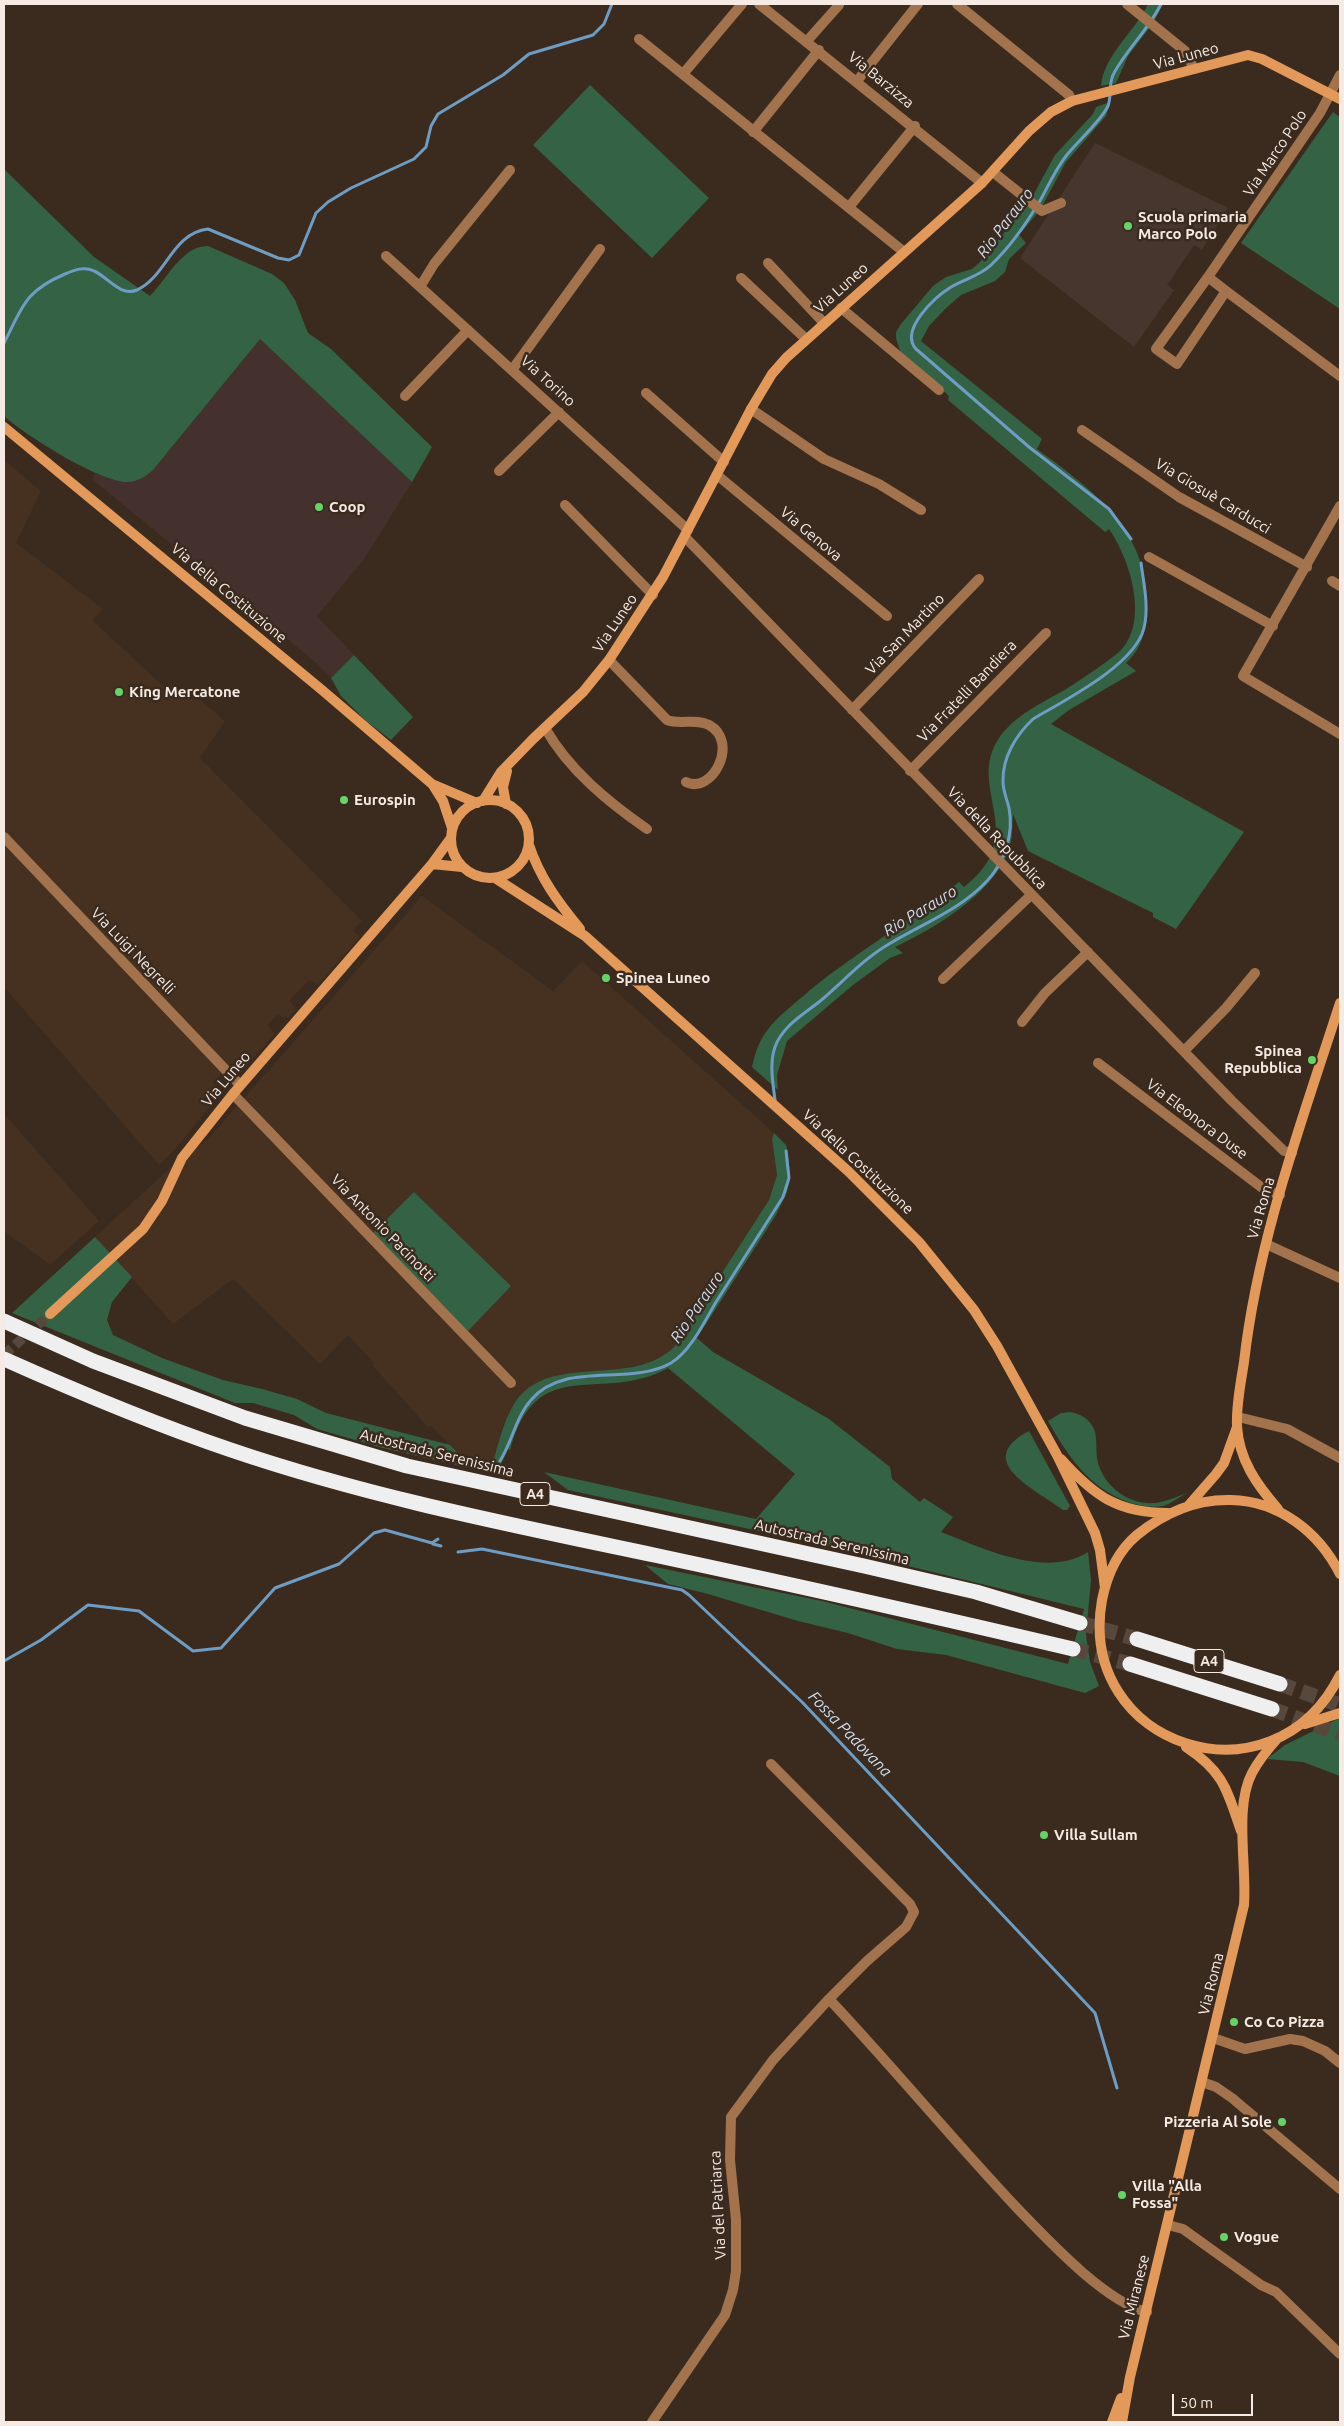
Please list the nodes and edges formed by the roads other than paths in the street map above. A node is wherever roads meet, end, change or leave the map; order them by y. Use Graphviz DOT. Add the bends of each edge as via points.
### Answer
graph roads {
  1 [pos="742,4"];
  2 [pos="760,4"];
  3 [pos="918,4"];
  4 [pos="957,4"];
  5 [pos="1127,4"];
  6 [pos="839,5"];
  7 [pos="639,39"];
  8 [pos="807,41"];
  9 [pos="819,50"];
  10 [pos="1194,70"];
  11 [pos="683,74"];
  12 [pos="1340,75"];
  13 [pos="858,81"];
  14 [pos="1336,97"];
  15 [pos="1072,101"];
  16 [pos="915,126"];
  17 [pos="753,132"];
  18 [pos="510,170"];
  19 [pos="993,172"];
  20 [pos="982,183"];
  21 [pos="1061,203"];
  22 [pos="849,207"];
  23 [pos="600,249"];
  24 [pos="904,252"];
  25 [pos="386,256"];
  26 [pos="768,263"];
  27 [pos="1208,277"];
  28 [pos="741,278"];
  29 [pos="420,287"];
  30 [pos="1226,291"];
  31 [pos="841,308"];
  32 [pos="824,323"];
  33 [pos="468,330"];
  34 [pos="806,339"];
  35 [pos="512,370"];
  36 [pos="1340,376"];
  37 [pos="939,390"];
  38 [pos="646,393"];
  39 [pos="405,396"];
  40 [pos="751,409"];
  41 [pos="559,412"];
  42 [pos="4,428"];
  43 [pos="1082,430"];
  44 [pos="724,462"];
  45 [pos="499,471"];
  46 [pos="717,475"];
  47 [pos="564,506"];
  48 [pos="1340,506"];
  49 [pos="921,510"];
  50 [pos="687,534"];
  51 [pos="1149,557"];
  52 [pos="1307,567"];
  53 [pos="979,579"];
  54 [pos="653,595"];
  55 [pos="887,616"];
  56 [pos="1273,626"];
  57 [pos="1046,633"];
  58 [pos="609,660"];
  59 [pos="852,710"];
  60 [pos="545,728"];
  61 [pos="1340,734"];
  62 [pos="510,764"];
  63 [pos="910,771"];
  64 [pos="686,782"];
  65 [pos="432,784"];
  66 [pos="480,802"];
  67 [pos="506,804"];
  68 [pos="647,829"];
  69 [pos="452,832"];
  70 [pos="4,837"];
  71 [pos="529,845"];
  72 [pos="432,864"];
  73 [pos="462,867"];
  74 [pos="495,878"];
  75 [pos="1031,895"];
  76 [pos="585,936"];
  77 [pos="1088,952"];
  78 [pos="1255,974"];
  79 [pos="943,980"];
  80 [pos="1340,1003"];
  81 [pos="1022,1022"];
  82 [pos="1184,1051"];
  83 [pos="1098,1063"];
  84 [pos="240,1085"];
  85 [pos="232,1094"];
  86 [pos="1292,1153"];
  87 [pos="1280,1194"];
  88 [pos="1266,1244"];
  89 [pos="1340,1278"];
  90 [pos="50,1314"];
  91 [pos="4,1321"];
  92 [pos="4,1359"];
  93 [pos="511,1383"];
  94 [pos="1238,1422"];
  95 [pos="1057,1455"];
  96 [pos="1340,1458"];
  97 [pos="1189,1505"];
  98 [pos="1169,1513"];
  99 [pos="1282,1514"];
  100 [pos="1338,1566"];
  101 [pos="1340,1574"];
  102 [pos="1105,1588"];
  103 [pos="1080,1623"];
  104 [pos="1137,1639"];
  105 [pos="1073,1649"];
  106 [pos="1130,1664"];
  107 [pos="1340,1675"];
  108 [pos="1280,1684"];
  109 [pos="1272,1709"];
  110 [pos="1340,1713"];
  111 [pos="1299,1725"];
  112 [pos="1277,1739"];
  113 [pos="1175,1740"];
  114 [pos="771,1764"];
  115 [pos="1242,1834"];
  116 [pos="829,1998"];
  117 [pos="1213,2038"];
  118 [pos="1340,2063"];
  119 [pos="1202,2082"];
  120 [pos="1188,2139"];
  121 [pos="1340,2189"];
  122 [pos="1168,2224"];
  123 [pos="1146,2312"];
  124 [pos="1340,2354"];
  125 [pos="1130,2377"];
  126 [pos="652,2422"];
  127 [pos="1112,2422"];
  128 [pos="1122,2422"];
  1 -- 11 [label="street"];
  2 -- 8 [label="street, Via Barzizza"];
  3 -- 13 [label="street"];
  4 -- 15 [label="street" via="1069,95"];
  5 -- 10 [label="street" via="1185,51"];
  6 -- 8 [label="street"];
  7 -- 11 [label="street"];
  8 -- 9 [label="street, Via Barzizza"];
  9 -- 13 [label="street, Via Barzizza"];
  9 -- 17 [label="street"];
  10 -- 14 [label="main road, Via Luneo" via="1242,56 1253,56"];
  10 -- 15 [label="main road, Via Luneo"];
  11 -- 17 [label="street"];
  12 -- 14 [label="street, Via Marco Polo"];
  13 -- 16 [label="street, Via Barzizza"];
  14 -- 27 [label="street, Via Marco Polo"];
  15 -- 19 [label="main road, Via Luneo" via="1039,121"];
  16 -- 20 [label="street, Via Barzizza"];
  16 -- 22 [label="street"];
  17 -- 22 [label="street"];
  18 -- 29 [label="street" via="434,264"];
  19 -- 20 [label="main road, Via Luneo"];
  19 -- 21 [label="street" via="1036,207"];
  20 -- 24 [label="main road, Via Luneo"];
  22 -- 24 [label="street"];
  23 -- 35 [label="street"];
  24 -- 31 [label="main road, Via Luneo"];
  25 -- 29 [label="street, Via Torino"];
  26 -- 32 [label="street"];
  27 -- 30 [label="street"];
  27 -- 30 [label="street, Via Marco Polo" via="1156,349 1177,364"];
  28 -- 34 [label="street"];
  29 -- 33 [label="street, Via Torino"];
  30 -- 36 [label="street"];
  31 -- 32 [label="main road, Via Luneo"];
  31 -- 37 [label="street"];
  32 -- 34 [label="main road, Via Luneo"];
  33 -- 35 [label="street, Via Torino"];
  33 -- 39 [label="street"];
  34 -- 40 [label="main road, Via Luneo" via="772,374"];
  35 -- 41 [label="street, Via Torino"];
  38 -- 44 [label="street"];
  40 -- 44 [label="main road, Via Luneo"];
  40 -- 49 [label="street" via="824,459 879,484"];
  41 -- 45 [label="street"];
  41 -- 50 [label="street, Via Torino"];
  42 -- 65 [label="main road, Via della Costituzione"];
  43 -- 52 [label="street, Via Giosuè Carducci" via="1179,497"];
  44 -- 46 [label="main road, Via Luneo"];
  46 -- 50 [label="main road, Via Luneo"];
  46 -- 55 [label="street, Via Genova"];
  47 -- 54 [label="street"];
  48 -- 52 [label="street"];
  50 -- 54 [label="main road, Via Luneo"];
  50 -- 59 [label="street, Via della Repubblica"];
  51 -- 56 [label="street"];
  52 -- 56 [label="street"];
  53 -- 59 [label="street, Via San Martino"];
  54 -- 58 [label="main road, Via Luneo"];
  56 -- 61 [label="street" via="1243,676"];
  57 -- 63 [label="street, Via Fratelli Bandiera"];
  58 -- 60 [label="main road, Via Luneo" via="583,692"];
  58 -- 64 [label="street" via="667,720 702,722 719,734 724,748 720,764 702,784"];
  59 -- 63 [label="street, Via della Repubblica"];
  60 -- 62 [label="main road, Via Luneo"];
  60 -- 68 [label="street" via="584,777 620,810"];
  62 -- 66 [label="main road, Via Luneo"];
  62 -- 67 [label="main road, Via Luneo" via="502,787"];
  63 -- 75 [label="street, Via della Repubblica"];
  65 -- 66 [label="main road, Via della Costituzione"];
  65 -- 69 [label="main road, Via della Costituzione" via="443,801"];
  66 -- 67 [label="main road" via="494,800"];
  66 -- 69 [label="main road" via="464,811"];
  67 -- 71 [label="main road" via="524,821"];
  69 -- 72 [label="main road, Via Luneo"];
  69 -- 73 [label="main road" via="453,853"];
  70 -- 84 [label="street, Via Luigi Negrelli"];
  71 -- 74 [label="main road" via="518,868"];
  71 -- 76 [label="main road, Via della Costituzione" via="553,896"];
  72 -- 73 [label="main road"];
  72 -- 84 [label="main road, Via Luneo"];
  73 -- 74 [label="main road" via="482,878"];
  74 -- 76 [label="main road, Via della Costituzione"];
  75 -- 77 [label="street, Via della Repubblica"];
  75 -- 79 [label="street"];
  76 -- 95 [label="main road, Via della Costituzione" via="848,1171 919,1242 950,1278 983,1325"];
  77 -- 81 [label="street" via="1045,993"];
  77 -- 82 [label="street, Via della Repubblica"];
  78 -- 82 [label="street"];
  80 -- 86 [label="main road, Via Roma"];
  82 -- 86 [label="street, Via della Repubblica" via="1284,1151"];
  83 -- 87 [label="street, Via Eleonora Duse" via="1265,1190"];
  84 -- 85 [label="main road, Via Luneo"];
  85 -- 90 [label="main road, Via Luneo" via="182,1158 162,1200 143,1229"];
  85 -- 93 [label="street, Via Antonio Pacinotti"];
  86 -- 87 [label="main road, Via Roma"];
  87 -- 88 [label="main road, Via Roma"];
  88 -- 89 [label="street"];
  88 -- 94 [label="main road, Via Roma" via="1250,1314"];
  91 -- 103 [label="highway, Autostrada Serenissima / A4" via="94,1361 245,1418 407,1466 874,1568 976,1592"];
  92 -- 105 [label="highway, A4" via="82,1394 230,1450 382,1494"];
  94 -- 96 [label="street" via="1287,1429"];
  94 -- 97 [label="main road" via="1220,1468"];
  94 -- 99 [label="main road" via="1249,1470"];
  95 -- 98 [label="main road" via="1080,1480 1108,1501 1132,1510"];
  95 -- 102 [label="main road" via="1095,1533"];
  97 -- 98 [label="main road"];
  97 -- 99 [label="main road" via="1239,1500 1261,1504"];
  98 -- 102 [label="main road" via="1128,1543"];
  99 -- 100 [label="main road" via="1314,1535"];
  100 -- 101 [label="main road"];
  102 -- 113 [label="main road" via="1100,1613 1100,1639 1108,1670 1137,1714"];
  104 -- 108 [label="highway, A4"];
  106 -- 109 [label="highway, A4"];
  107 -- 111 [label="main road" via="1318,1708"];
  110 -- 111 [label="main road"];
  111 -- 112 [label="main road"];
  112 -- 113 [label="main road" via="1232,1750 1203,1748"];
  112 -- 115 [label="main road" via="1257,1764 1248,1782"];
  113 -- 115 [label="main road" via="1216,1770"];
  114 -- 116 [label="street, Via del Patriarca" via="910,1904 914,1912 906,1927"];
  115 -- 117 [label="main road, Via Roma" via="1244,1906"];
  116 -- 123 [label="street" via="979,2167 1067,2259 1117,2297"];
  116 -- 126 [label="street, Via del Patriarca" via="773,2060 731,2117 736,2271 731,2297 725,2315"];
  117 -- 118 [label="street" via="1245,2049 1290,2039 1303,2041"];
  117 -- 119 [label="main road, Via Roma"];
  119 -- 120 [label="main road, Via Roma"];
  119 -- 121 [label="street" via="1232,2098"];
  120 -- 122 [label="main road, Via Miranese"];
  122 -- 123 [label="main road, Via Miranese"];
  122 -- 124 [label="street" via="1190,2234 1261,2285 1276,2292"];
  123 -- 125 [label="main road, Via Miranese"];
  125 -- 127 [label="main road, Via Miranese"];
  125 -- 128 [label="main road, Via Miranese"];
}
